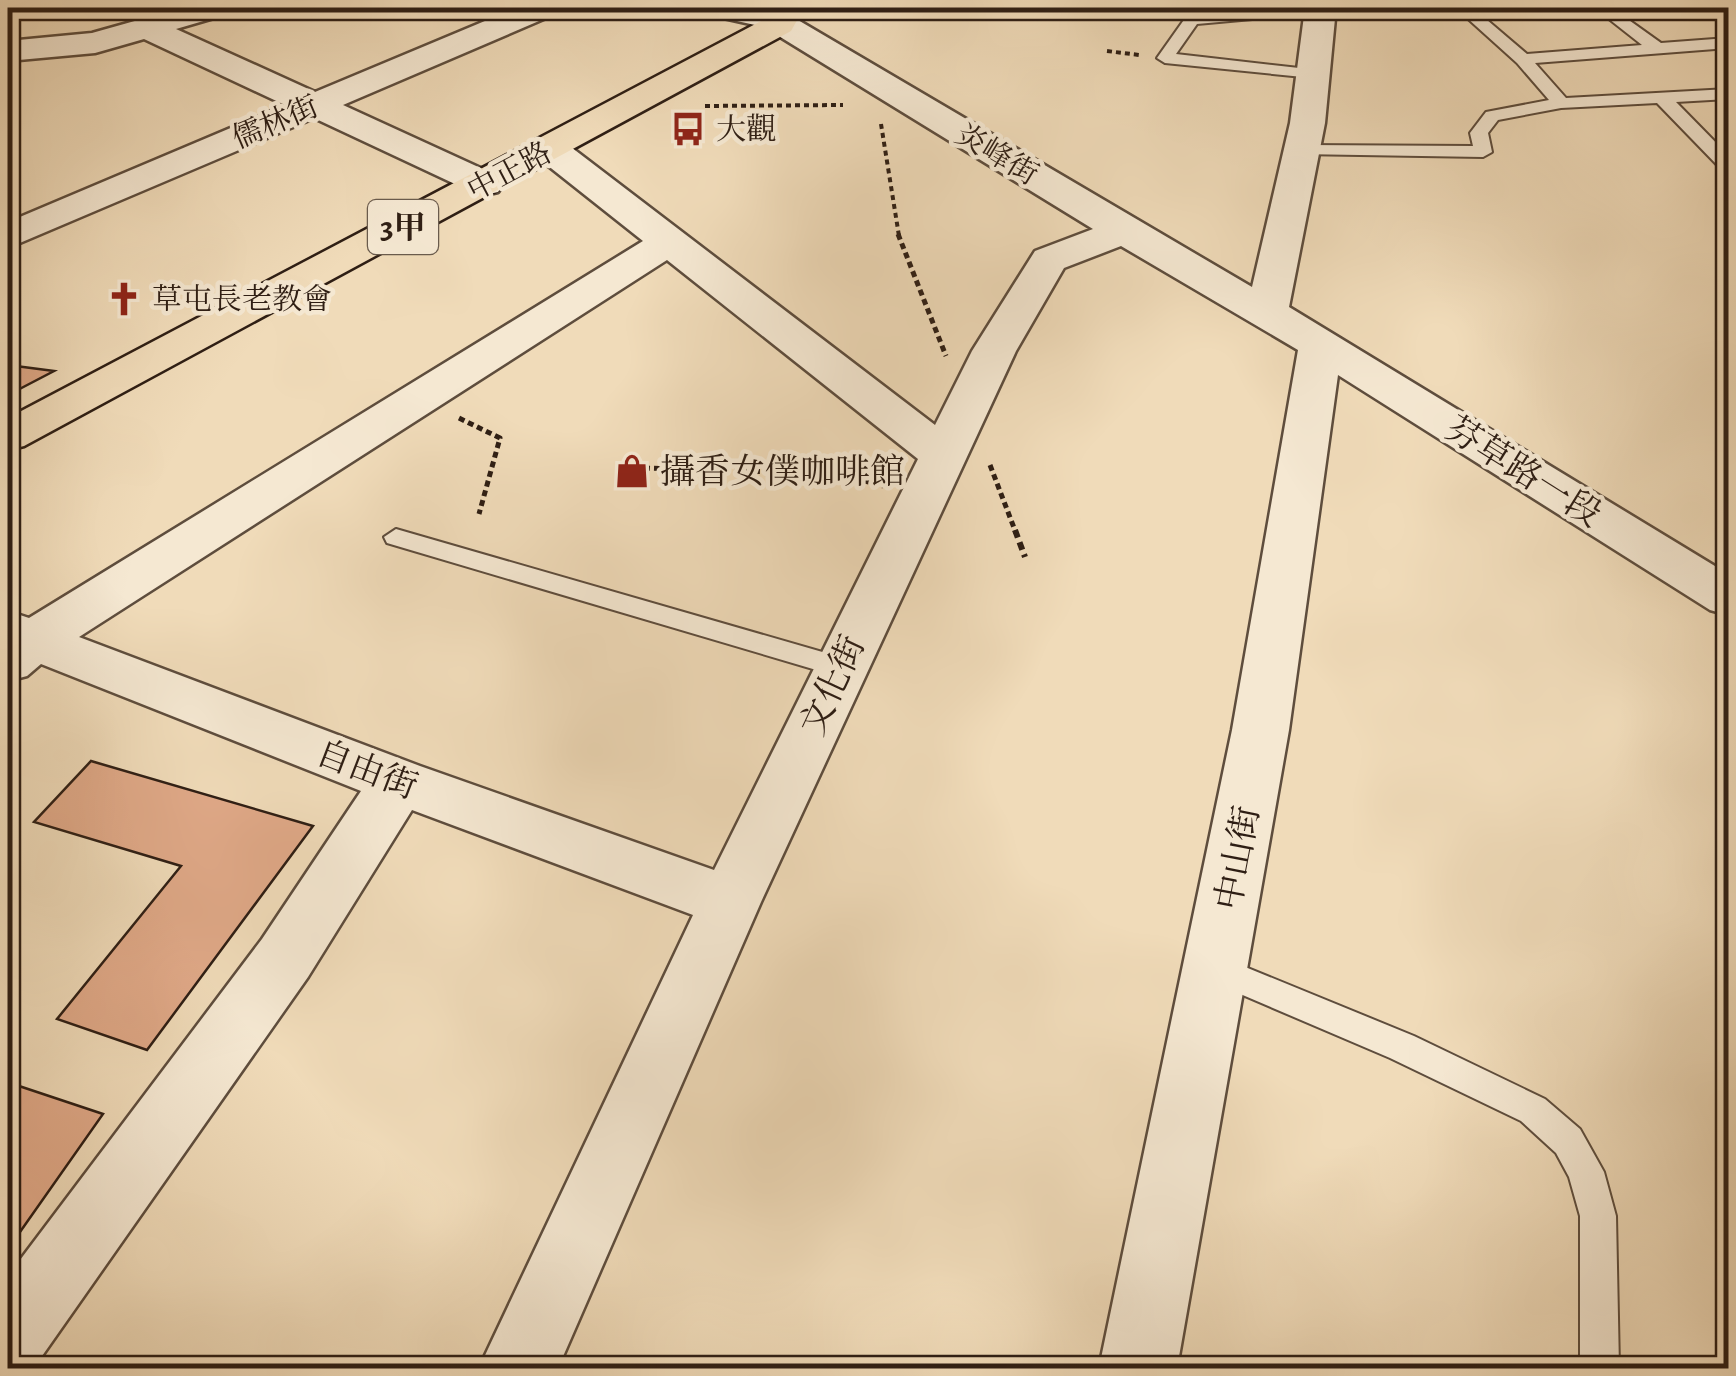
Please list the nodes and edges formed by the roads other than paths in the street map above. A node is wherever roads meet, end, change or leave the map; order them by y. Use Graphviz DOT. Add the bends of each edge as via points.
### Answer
graph roads {
  1 [pos="214,8"];
  2 [pos="542,8"];
  3 [pos="721,8"];
  4 [pos="1321,8"];
  5 [pos="1464,8"];
  6 [pos="1604,8"];
  7 [pos="784,16"];
  8 [pos="149,28"];
  9 [pos="1728,43"];
  10 [pos="1657,48"];
  11 [pos="8,52"];
  12 [pos="1523,59"];
  13 [pos="1317,75"];
  14 [pos="1728,94"];
  15 [pos="1663,99"];
  16 [pos="1560,103"];
  17 [pos="311,106"];
  18 [pos="550,149"];
  19 [pos="1304,150"];
  20 [pos="1728,165"];
  21 [pos="485,184"];
  22 [pos="1124,231"];
  23 [pos="8,236"];
  24 [pos="670,241"];
  25 [pos="1268,312"];
  26 [pos="1320,345"];
  27 [pos="8,436"];
  28 [pos="944,453"];
  29 [pos="396,537"];
  30 [pos="1728,597"];
  31 [pos="16,644"];
  32 [pos="840,667"];
  33 [pos="399,782"];
  34 [pos="730,902"];
  35 [pos="1216,969"];
  36 [pos="8,1339"];
  37 [pos="518,1368"];
  38 [pos="1138,1368"];
  39 [pos="1600,1368"];
  1 -- 8 [label="street"];
  2 -- 17 [label="street, 儒林街"];
  3 -- 7 [label="street, 炎峰街"];
  4 -- 13 [label="street"];
  4 -- 13 [label="lane" via="1192,20 1165,58"];
  5 -- 12 [label="lane"];
  6 -- 10 [label="lane"];
  7 -- 18 [label="main road, 中正路 / 3甲"];
  7 -- 22 [label="street, 炎峰街" via="878,93"];
  8 -- 11 [label="street" via="95,43"];
  8 -- 17 [label="street"];
  9 -- 10 [label="lane"];
  10 -- 12 [label="lane"];
  12 -- 16 [label="lane"];
  13 -- 19 [label="street"];
  14 -- 15 [label="lane"];
  15 -- 16 [label="lane"];
  15 -- 20 [label="lane"];
  16 -- 19 [label="lane" via="1492,116 1479,132 1484,152"];
  17 -- 21 [label="street"];
  17 -- 23 [label="street, 儒林街"];
  18 -- 21 [label="main road, 中正路 / 3甲"];
  18 -- 24 [label="street"];
  19 -- 25 [label="street"];
  21 -- 27 [label="main road, 中正路 / 3甲"];
  22 -- 25 [label="street, 炎峰街"];
  22 -- 28 [label="street, 文化街" via="1049,260"];
  24 -- 28 [label="street"];
  24 -- 31 [label="street"];
  25 -- 26 [label="street, 芬草路一段"];
  26 -- 30 [label="street, 芬草路一段"];
  26 -- 35 [label="street, 中山街" via="1284,593"];
  28 -- 32 [label="street, 文化街"];
  29 -- 32 [label="lane"];
  31 -- 33 [label="street, 自由街"];
  32 -- 34 [label="street, 文化街"];
  33 -- 34 [label="street, 自由街"];
  33 -- 36 [label="street" via="285,958"];
  34 -- 37 [label="street, 文化街"];
  35 -- 38 [label="street, 中山街"];
  35 -- 39 [label="lane" via="1533,1110 1568,1142 1586,1172 1598,1216"];
}
